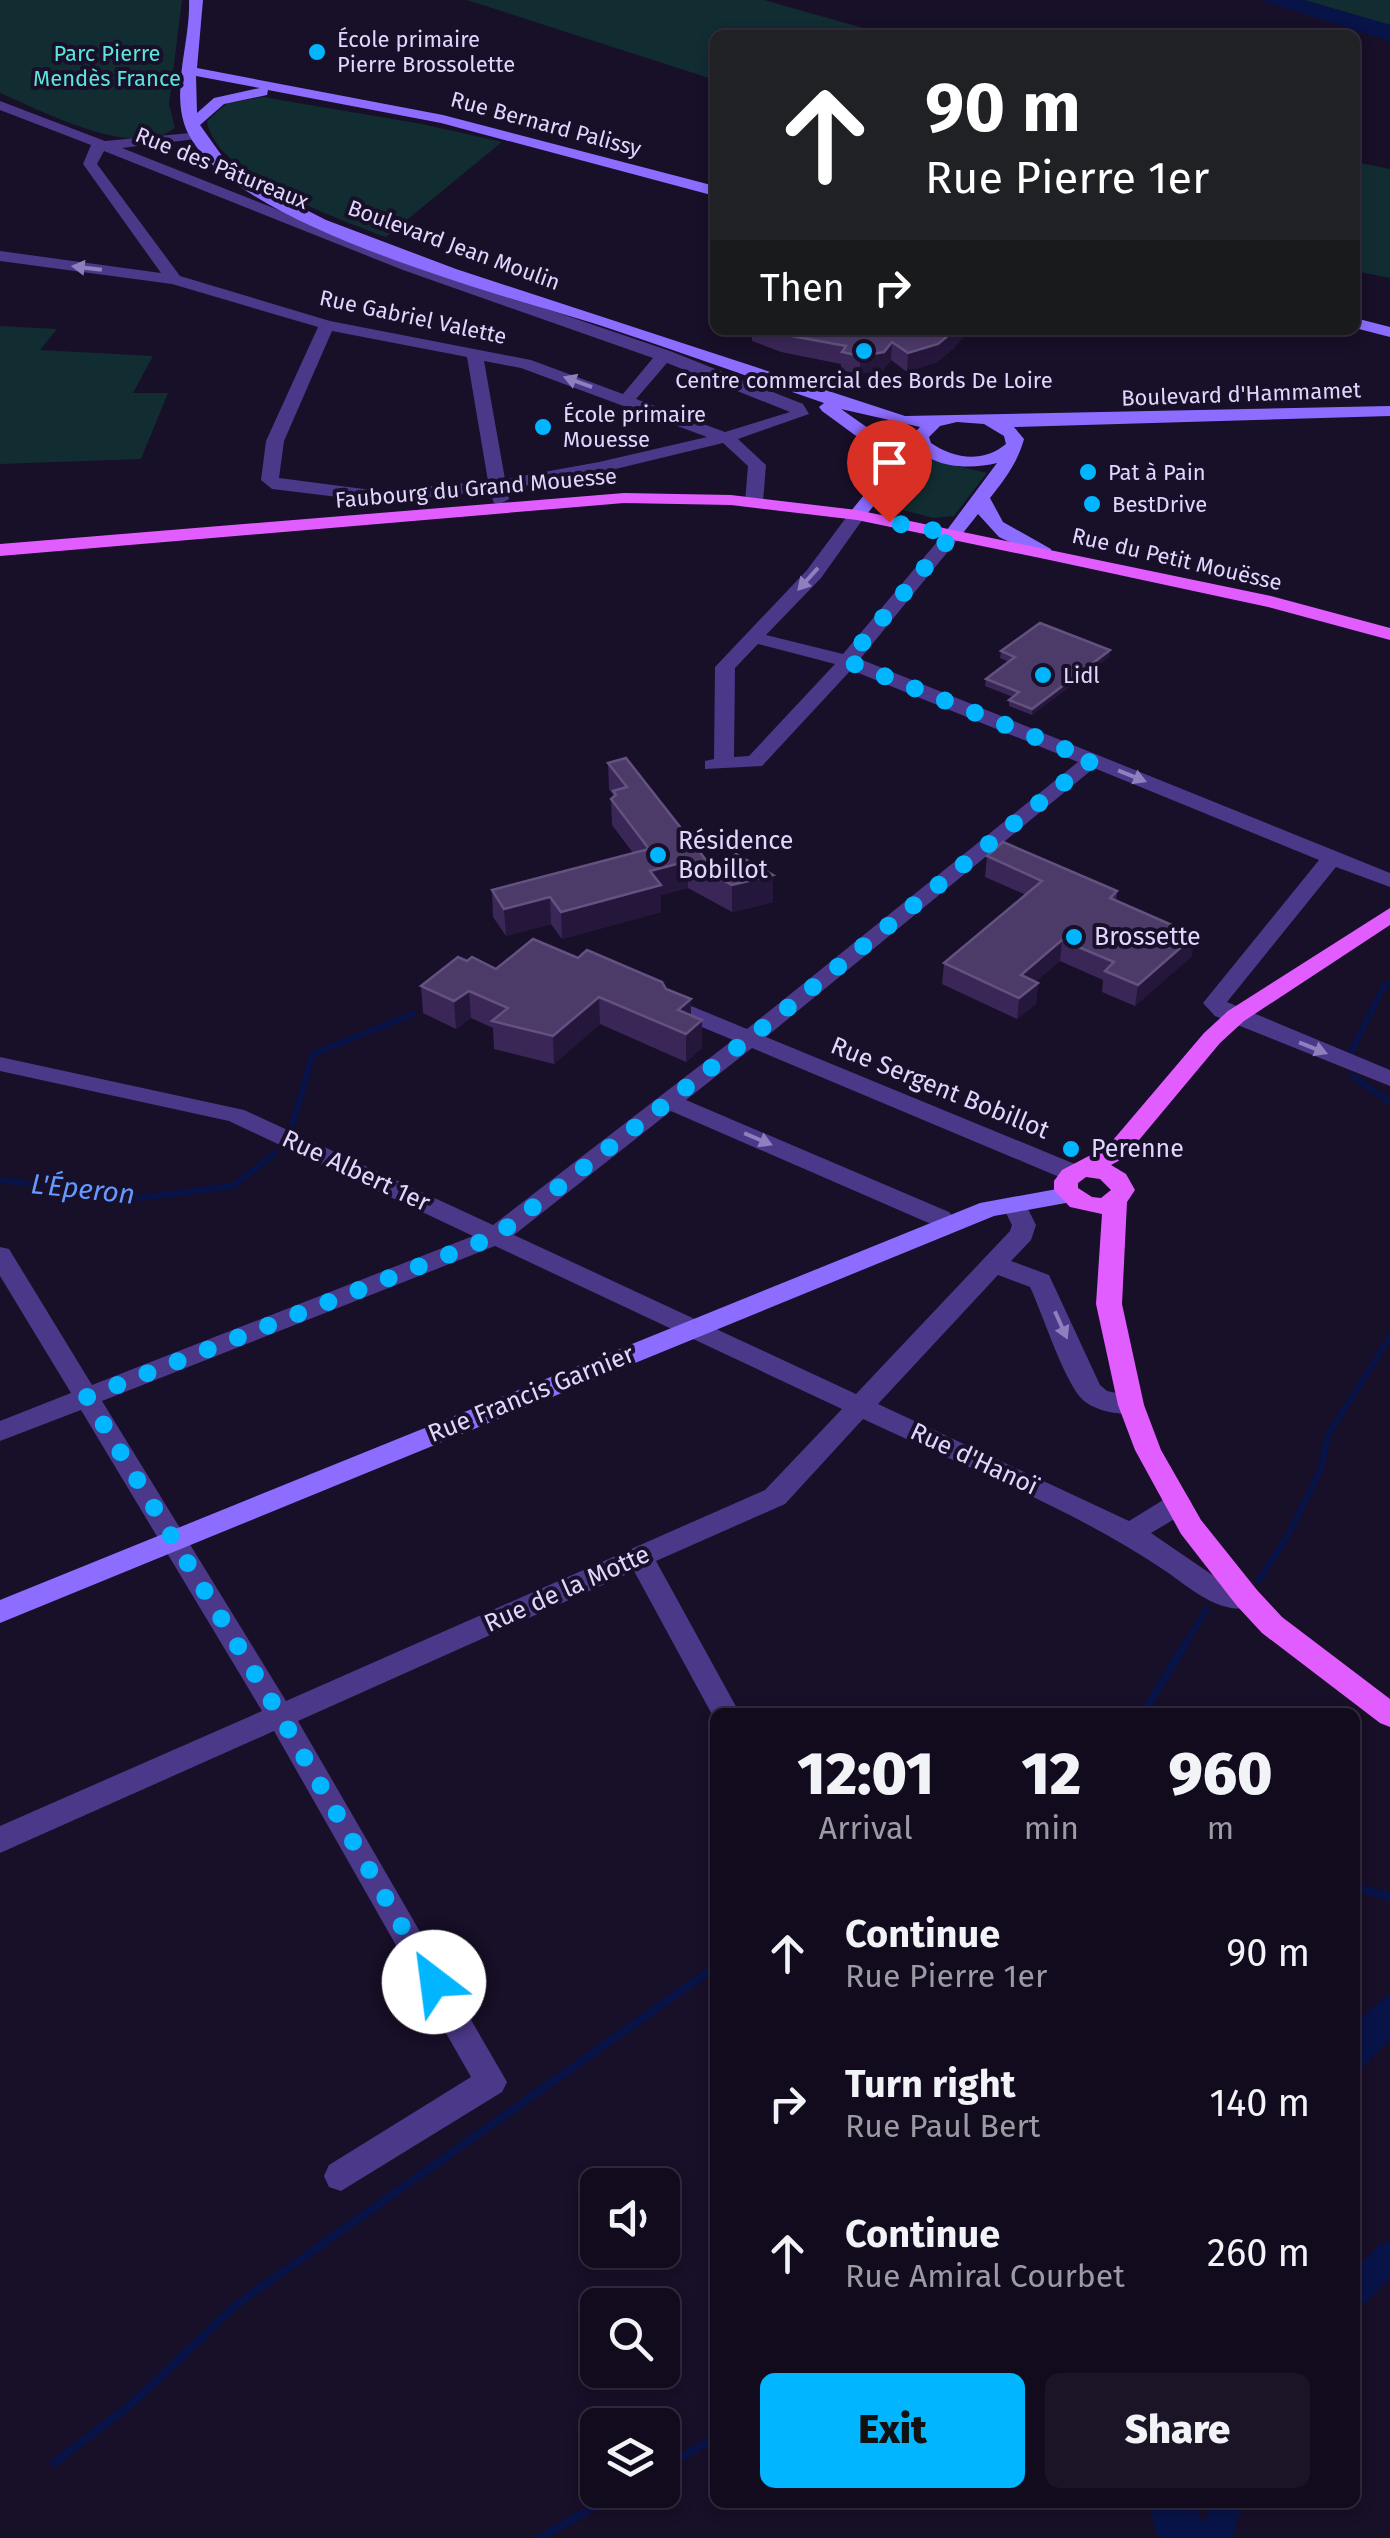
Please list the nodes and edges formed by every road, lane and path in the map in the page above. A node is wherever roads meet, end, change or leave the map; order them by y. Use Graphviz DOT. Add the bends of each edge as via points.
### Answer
graph roads {
  1 [pos="196,0"];
  2 [pos="190,74"];
  3 [pos="262,92"];
  4 [pos="306,96"];
  5 [pos="0,104"];
  6 [pos="194,129"];
  7 [pos="104,146"];
  8 [pos="710,190"];
  9 [pos="0,256"];
  10 [pos="174,279"];
  11 [pos="328,325"];
  12 [pos="1360,325"];
  13 [pos="1390,332"];
  14 [pos="474,352"];
  15 [pos="664,354"];
  16 [pos="803,390"];
  17 [pos="627,400"];
  18 [pos="848,405"];
  19 [pos="1390,411"];
  20 [pos="1093,421"];
  21 [pos="934,422"];
  22 [pos="995,422"];
  23 [pos="920,437"];
  24 [pos="728,439"];
  25 [pos="1014,443"];
  26 [pos="895,467"];
  27 [pos="496,483"];
  28 [pos="379,496"];
  29 [pos="981,500"];
  30 [pos="754,502"];
  31 [pos="502,508"];
  32 [pos="856,515"];
  33 [pos="384,518"];
  34 [pos="953,534"];
  35 [pos="0,550"];
  36 [pos="1045,552"];
  37 [pos="1390,634"];
  38 [pos="752,637"];
  39 [pos="847,661"];
  40 [pos="1092,760"];
  41 [pos="1332,857"];
  42 [pos="1390,881"];
  43 [pos="1390,915"];
  44 [pos="676,1008"];
  45 [pos="1236,1016"];
  46 [pos="748,1040"];
  47 [pos="0,1064"];
  48 [pos="1390,1079"];
  49 [pos="1163,1100"];
  50 [pos="668,1101"];
  51 [pos="1077,1185"];
  52 [pos="1118,1192"];
  53 [pos="1014,1204"];
  54 [pos="948,1225"];
  55 [pos="496,1236"];
  56 [pos="0,1254"];
  57 [pos="1112,1262"];
  58 [pos="994,1264"];
  59 [pos="695,1328"];
  60 [pos="87,1397"];
  61 [pos="1131,1405"];
  62 [pos="862,1406"];
  63 [pos="0,1431"];
  64 [pos="1178,1504"];
  65 [pos="1130,1533"];
  66 [pos="174,1541"];
  67 [pos="640,1557"];
  68 [pos="1247,1598"];
  69 [pos="0,1612"];
  70 [pos="723,1708"];
  71 [pos="1390,1715"];
  72 [pos="281,1717"];
  73 [pos="0,1840"];
  74 [pos="341,2176"];
  1 -- 2 [label="main road"];
  2 -- 3 [label="main road, Rue Bernard Palissy"];
  2 -- 4 [label="main road, Rue Bernard Palissy"];
  2 -- 6 [label="main road"];
  3 -- 4 [label="main road, Rue Bernard Palissy"];
  3 -- 6 [label="main road, Rue Bernard Palissy" via="219,101"];
  4 -- 8 [label="main road, Rue Bernard Palissy" via="443,118"];
  5 -- 7 [label="street"];
  6 -- 7 [label="street"];
  6 -- 16 [label="main road, Boulevard Jean Moulin" via="205,150 233,175 310,218"];
  7 -- 10 [label="street" via="94,149 90,164"];
  7 -- 15 [label="street, Rue des Pâtureaux" via="409,267"];
  10 -- 9 [label="street, Rue Gabriel Valette, one-way"];
  10 -- 11 [label="street, Rue Gabriel Valette"];
  11 -- 14 [label="street, Rue Gabriel Valette"];
  11 -- 28 [label="street, Faubourg du Grand Mouesse" via="275,442 270,480"];
  12 -- 13 [label="main road"];
  17 -- 14 [label="street, Rue Gabriel Valette, one-way"];
  14 -- 27 [label="street"];
  15 -- 17 [label="street"];
  15 -- 24 [label="street, Rue des Pâtureaux" via="800,414"];
  16 -- 18 [label="main road, Boulevard Jean Moulin"];
  16 -- 26 [label="main road" via="869,437"];
  17 -- 24 [label="street, Rue Gabriel Valette"];
  18 -- 21 [label="main road, Boulevard d'Hammamet"];
  18 -- 23 [label="main road, Boulevard d'Hammamet"];
  19 -- 20 [label="main road, Boulevard d'Hammamet"];
  20 -- 22 [label="main road, Boulevard d'Hammamet"];
  20 -- 25 [label="main road, Boulevard d'Hammamet" via="1038,429"];
  21 -- 22 [label="main road, Boulevard d'Hammamet"];
  21 -- 23 [label="main road"];
  22 -- 25 [label="main road"];
  23 -- 25 [label="main road, Boulevard d'Hammamet" via="930,452 970,462 998,457"];
  23 -- 26 [label="main road"];
  24 -- 27 [label="street, Faubourg du Grand Mouesse"];
  24 -- 30 [label="street" via="756,465"];
  25 -- 29 [label="main road"];
  26 -- 32 [label="main road"];
  27 -- 28 [label="street, Faubourg du Grand Mouesse"];
  27 -- 31 [label="street"];
  28 -- 33 [label="street"];
  29 -- 34 [label="main road"];
  29 -- 36 [label="main road" via="994,526"];
  30 -- 31 [label="main road, Faubourg du Grand Mouesse" via="624,498"];
  30 -- 32 [label="main road, Faubourg du Grand Mouesse"];
  31 -- 33 [label="main road, Faubourg du Grand Mouesse"];
  32 -- 34 [label="main road, Faubourg du Grand Mouesse"];
  32 -- 38 [label="street, one-way" via="814,574"];
  33 -- 35 [label="main road, Faubourg du Grand Mouesse"];
  34 -- 36 [label="main road, Rue du Petit Mouësse"];
  34 -- 39 [label="street"];
  36 -- 37 [label="main road, Rue du Petit Mouësse"];
  38 -- 39 [label="street"];
  38 -- 39 [label="street" via="725,666 718,765 755,762"];
  39 -- 40 [label="street"];
  40 -- 41 [label="street, one-way"];
  40 -- 46 [label="street"];
  41 -- 42 [label="street"];
  41 -- 45 [label="street" via="1216,999 1216,1007"];
  43 -- 45 [label="main road"];
  44 -- 46 [label="street, Rue Sergent Bobillot"];
  45 -- 48 [label="street, one-way"];
  45 -- 49 [label="main road"];
  46 -- 50 [label="street"];
  46 -- 51 [label="street, Rue Sergent Bobillot"];
  47 -- 55 [label="street, Rue Albert 1er" via="236,1115"];
  49 -- 51 [label="main road"];
  49 -- 52 [label="main road"];
  50 -- 54 [label="street, one-way"];
  50 -- 55 [label="street"];
  51 -- 52 [label="main road" via="1100,1206"];
  51 -- 52 [label="main road" via="1110,1173"];
  51 -- 53 [label="main road, Rue Francis Garnier"];
  51 -- 57 [label="main road"];
  52 -- 57 [label="main road"];
  53 -- 54 [label="main road, Rue Francis Garnier"];
  53 -- 58 [label="street, Rue de la Motte" via="1024,1230"];
  54 -- 59 [label="main road, Rue Francis Garnier"];
  55 -- 59 [label="street, Rue Albert 1er"];
  55 -- 60 [label="street"];
  56 -- 60 [label="street"];
  57 -- 61 [label="main road" via="1110,1304"];
  58 -- 61 [label="street, one-way" via="1040,1282 1089,1390"];
  58 -- 62 [label="street, Rue de la Motte"];
  59 -- 62 [label="street, Rue d'Hanoï"];
  59 -- 66 [label="main road, Rue Francis Garnier"];
  60 -- 63 [label="street"];
  60 -- 66 [label="street"];
  61 -- 64 [label="main road"];
  62 -- 65 [label="street, Rue d'Hanoï"];
  62 -- 67 [label="street, Rue de la Motte" via="775,1496"];
  64 -- 65 [label="street"];
  64 -- 68 [label="main road"];
  65 -- 68 [label="street, Rue d'Hanoï" via="1221,1595"];
  66 -- 69 [label="main road, Rue Francis Garnier"];
  66 -- 72 [label="street"];
  67 -- 70 [label="street"];
  67 -- 72 [label="street, Rue de la Motte"];
  68 -- 71 [label="main road" via="1272,1625"];
  72 -- 73 [label="street, Rue de la Motte"];
  72 -- 74 [label="street" via="491,2082"];
}
